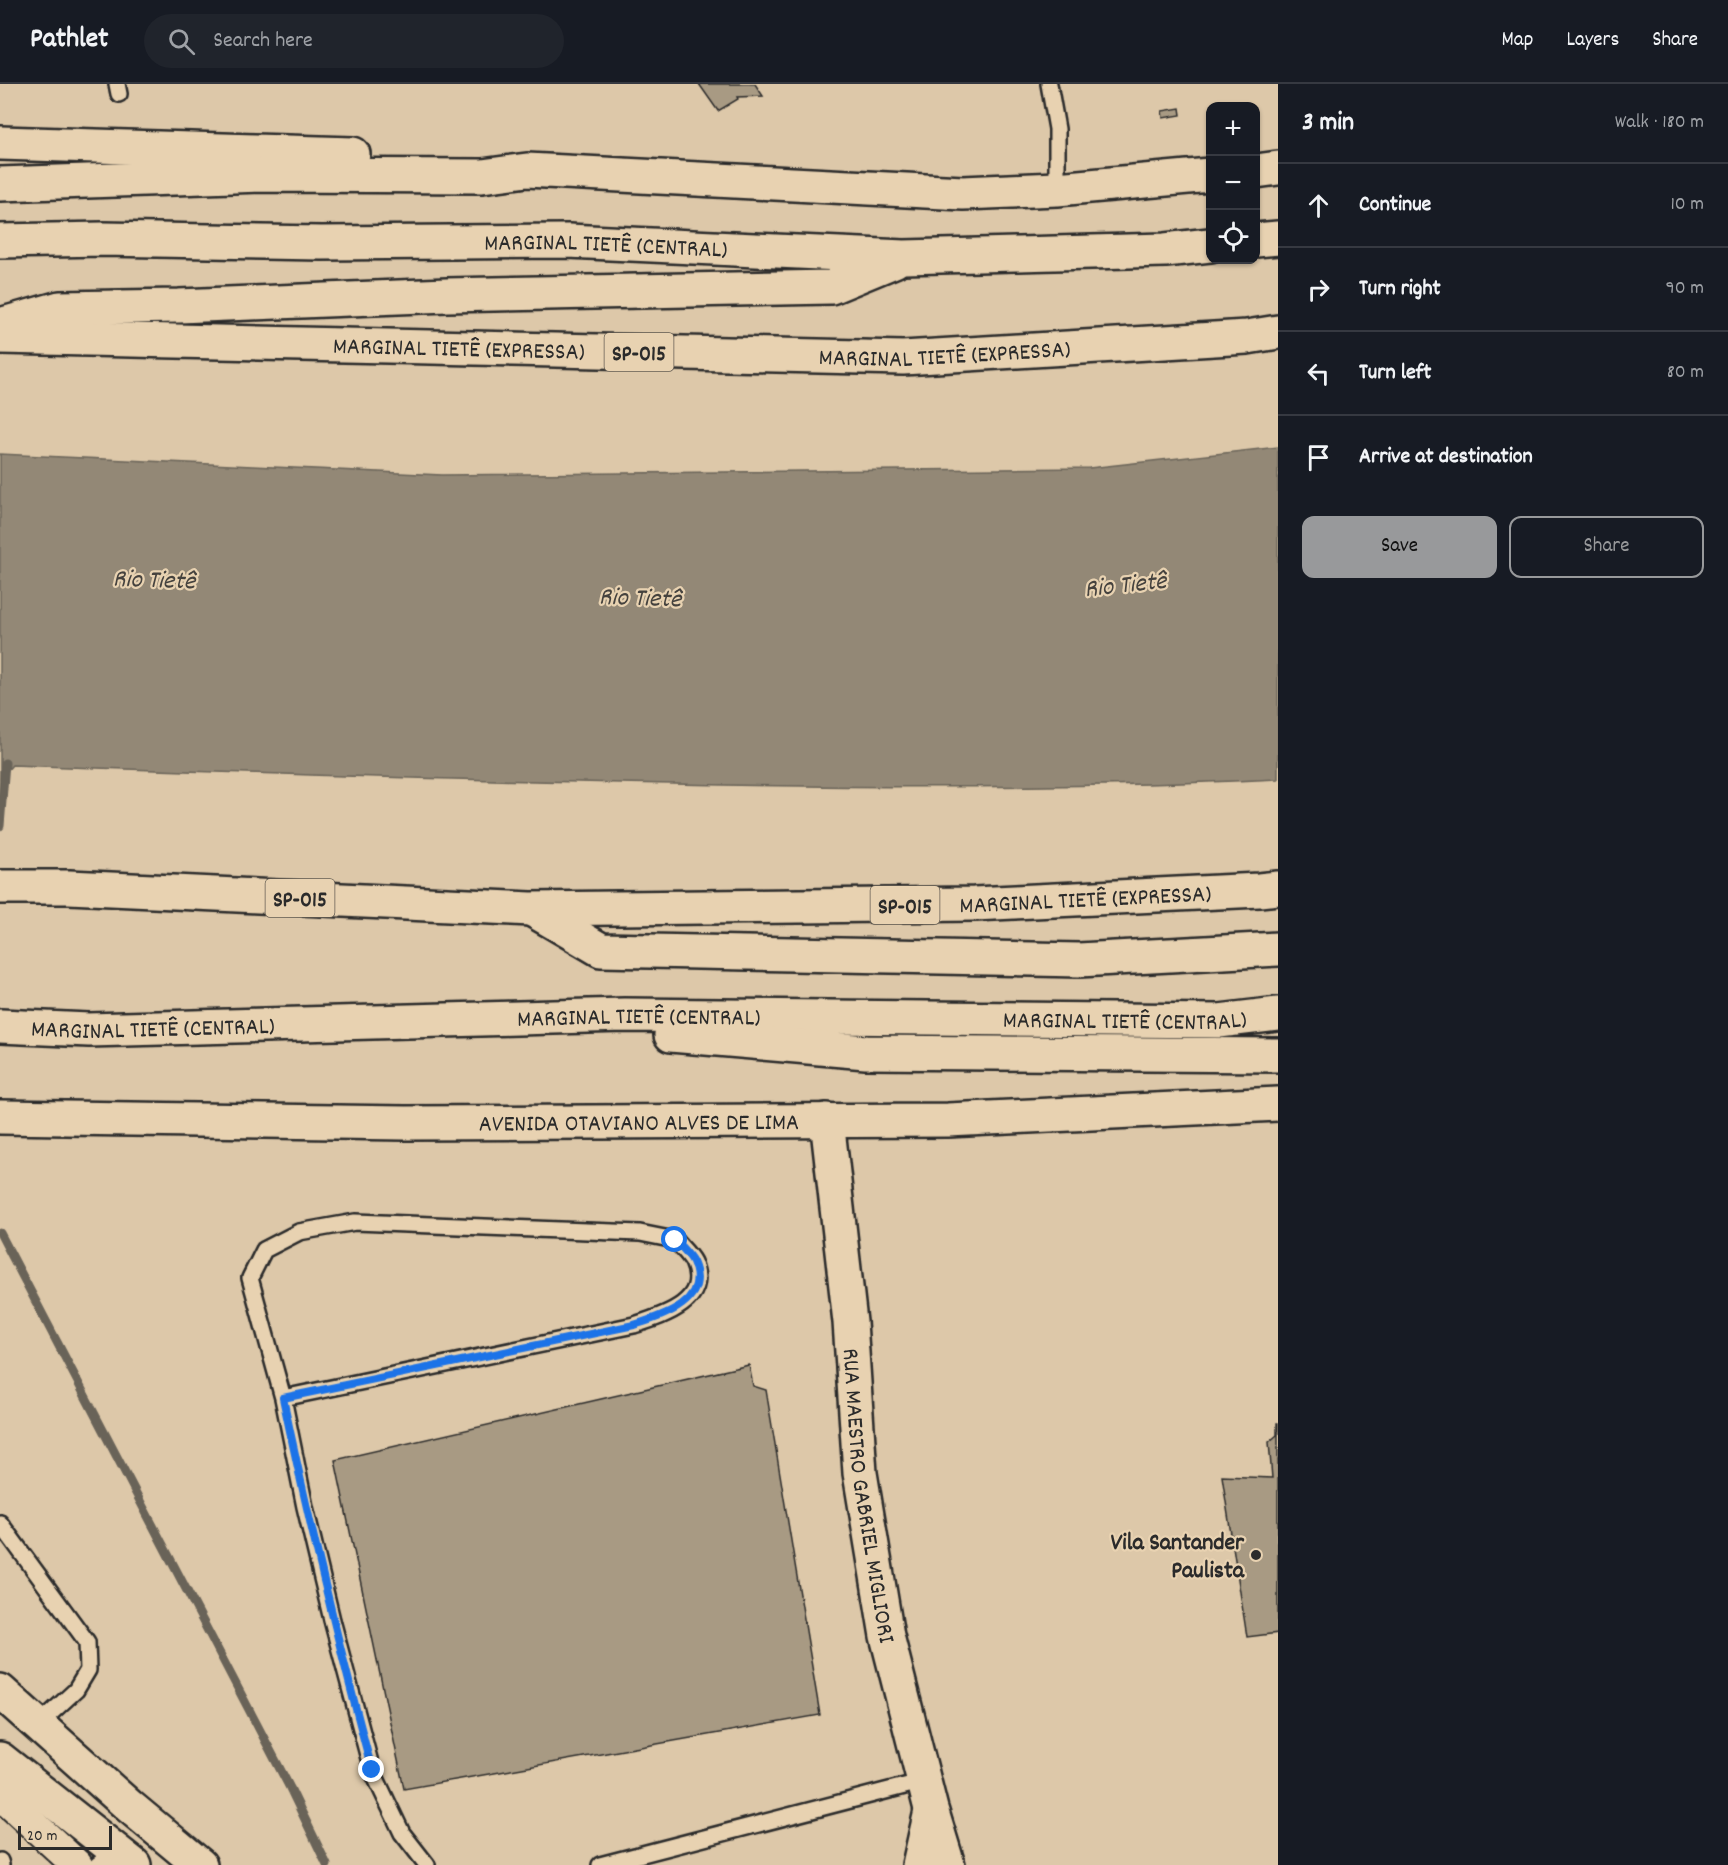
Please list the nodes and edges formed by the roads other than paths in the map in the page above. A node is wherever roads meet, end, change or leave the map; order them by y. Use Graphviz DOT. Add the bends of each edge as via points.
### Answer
graph roads {
  1 [pos="1049,84"];
  2 [pos="0,143"];
  3 [pos="1278,168"];
  4 [pos="527,170"];
  5 [pos="1260,170"];
  6 [pos="1206,175"];
  7 [pos="0,184"];
  8 [pos="1057,189"];
  9 [pos="1278,237"];
  10 [pos="1260,239"];
  11 [pos="0,241"];
  12 [pos="1206,245"];
  13 [pos="904,257"];
  14 [pos="0,325"];
  15 [pos="1278,332"];
  16 [pos="0,337"];
  17 [pos="0,887"];
  18 [pos="1278,888"];
  19 [pos="531,909"];
  20 [pos="1278,949"];
  21 [pos="1278,1014"];
  22 [pos="624,1015"];
  23 [pos="0,1026"];
  24 [pos="1278,1055"];
  25 [pos="1278,1104"];
  26 [pos="0,1116"];
  27 [pos="827,1120"];
  28 [pos="283,1398"];
  29 [pos="0,1523"];
  30 [pos="0,1691"];
  31 [pos="38,1725"];
  32 [pos="0,1759"];
  33 [pos="0,1794"];
  34 [pos="928,1795"];
  35 [pos="116,1860"];
  36 [pos="77,1865"];
  37 [pos="200,1865"];
  38 [pos="427,1865"];
  39 [pos="600,1865"];
  40 [pos="919,1865"];
  41 [pos="948,1865"];
  1 -- 8 [label="lane" via="1057,129"];
  2 -- 4 [label="main road" via="449,157 482,159"];
  3 -- 5 [label="main road"];
  4 -- 7 [label="main road" via="482,176 262,175"];
  4 -- 8 [label="main road" via="963,193"];
  6 -- 8 [label="main road"];
  9 -- 10 [label="main road"];
  11 -- 13 [label="main road, MARGINAL TIETÊ (CENTRAL)" via="568,241"];
  12 -- 13 [label="main road, MARGINAL TIETÊ (CENTRAL)" via="1143,251"];
  13 -- 14 [label="main road" via="831,287 60,308"];
  15 -- 16 [label="main road, MARGINAL TIETÊ (EXPRESSA) / SP-015" via="903,358"];
  17 -- 19 [label="main road, SP-015"];
  18 -- 19 [label="main road, MARGINAL TIETÊ (EXPRESSA) / SP-015" via="974,904"];
  19 -- 20 [label="main road" via="601,950 1079,960"];
  21 -- 22 [label="main road, MARGINAL TIETÊ (CENTRAL)" via="1219,1021"];
  22 -- 23 [label="main road, MARGINAL TIETÊ (CENTRAL)" via="89,1030"];
  22 -- 24 [label="main road" via="652,1034 866,1052"];
  25 -- 27 [label="main road, AVENIDA OTAVIANO ALVES DE LIMA" via="948,1120"];
  26 -- 27 [label="main road, AVENIDA OTAVIANO ALVES DE LIMA" via="405,1123"];
  27 -- 34 [label="main road, RUA MAESTRO GABRIEL MIGLIORI" via="850,1322 860,1473 886,1636"];
  28 -- 28 [label="lane" via="250,1278 264,1251 299,1232 355,1222 640,1233 675,1240 693,1262 697,1283 688,1300 668,1314 634,1325"];
  28 -- 38 [label="lane" via="332,1620 372,1770 402,1833"];
  29 -- 31 [label="lane" via="87,1642 88,1670 76,1690"];
  30 -- 31 [label="main road"];
  31 -- 37 [label="main road"];
  32 -- 35 [label="main road"];
  33 -- 36 [label="street"];
  34 -- 39 [label="lane"];
  34 -- 40 [label="main road"];
  34 -- 41 [label="main road, RUA MAESTRO GABRIEL MIGLIORI"];
}
